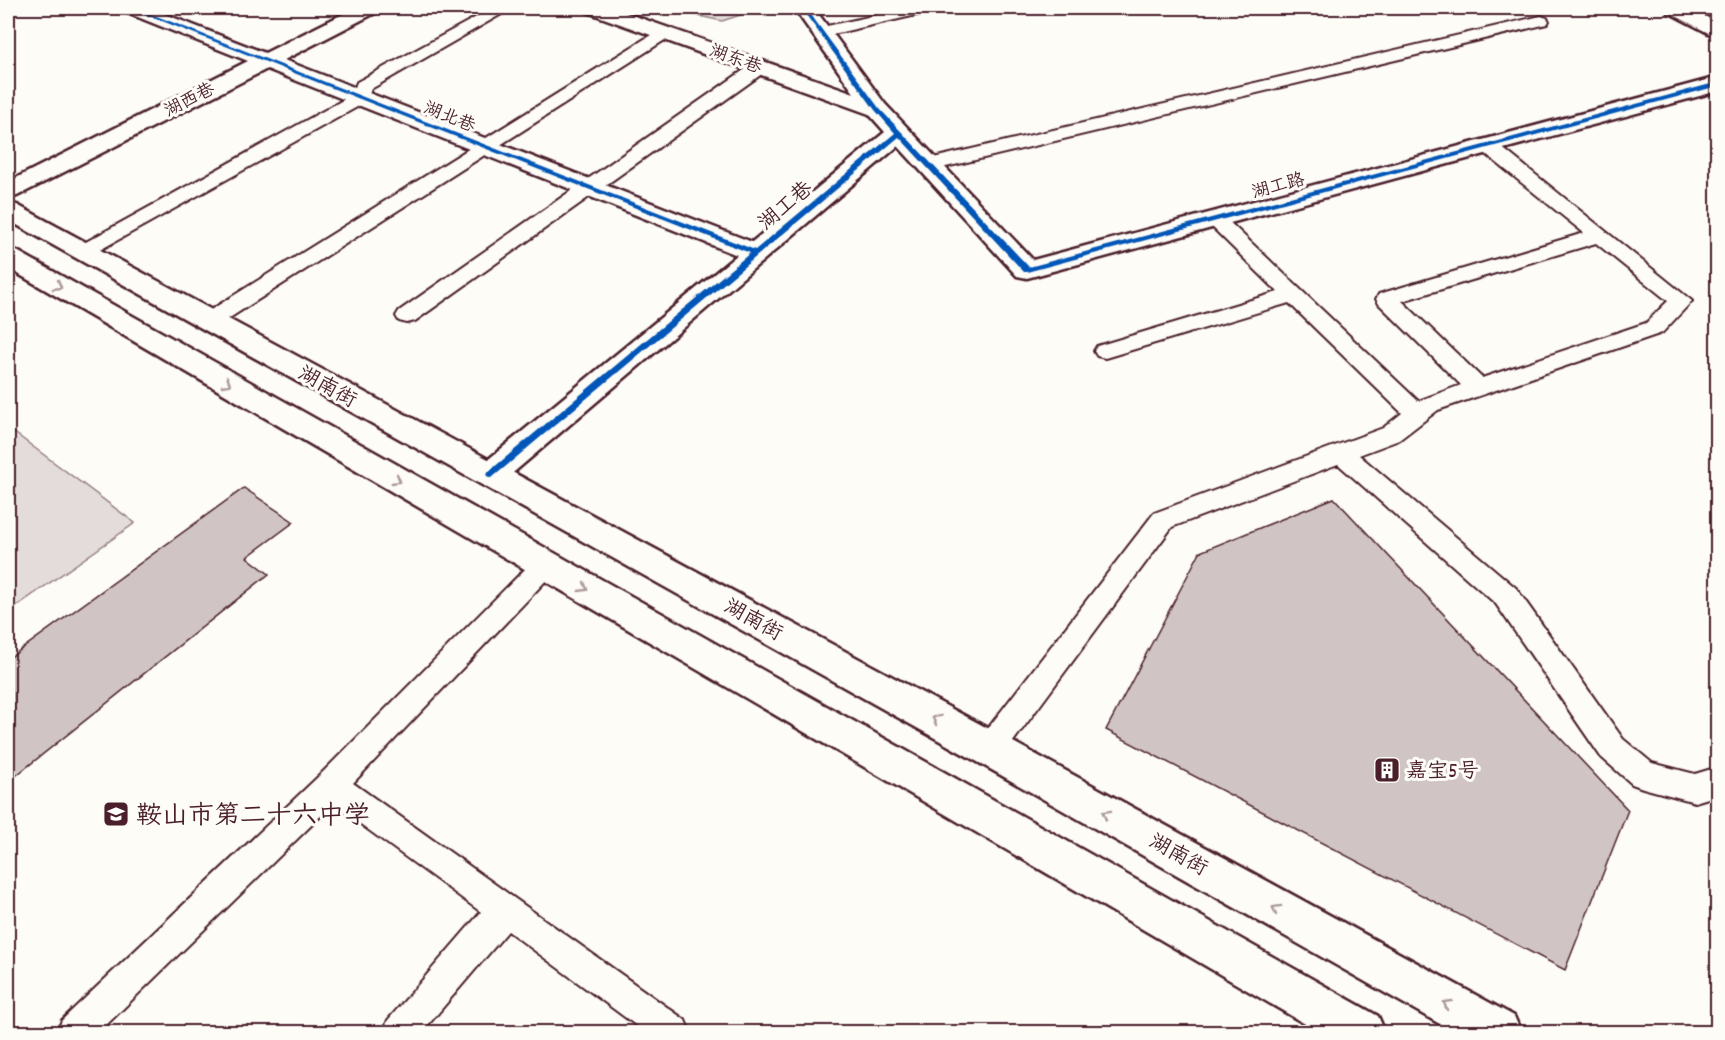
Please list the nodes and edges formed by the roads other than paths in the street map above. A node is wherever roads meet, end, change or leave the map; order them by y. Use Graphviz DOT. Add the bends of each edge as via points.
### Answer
graph roads {
  1 [pos="132,8"];
  2 [pos="370,8"];
  3 [pos="504,8"];
  4 [pos="594,8"];
  5 [pos="804,8"];
  6 [pos="928,8"];
  7 [pos="1675,8"];
  8 [pos="1541,21"];
  9 [pos="833,29"];
  10 [pos="1718,32"];
  11 [pos="665,33"];
  12 [pos="265,60"];
  13 [pos="760,67"];
  14 [pos="1718,84"];
  15 [pos="360,98"];
  16 [pos="877,109"];
  17 [pos="899,133"];
  18 [pos="1488,146"];
  19 [pos="484,147"];
  20 [pos="929,165"];
  21 [pos="590,187"];
  22 [pos="8,191"];
  23 [pos="8,210"];
  24 [pos="1215,219"];
  25 [pos="1599,235"];
  26 [pos="82,252"];
  27 [pos="756,253"];
  28 [pos="8,257"];
  29 [pos="1294,294"];
  30 [pos="407,316"];
  31 [pos="209,321"];
  32 [pos="1105,351"];
  33 [pos="1478,388"];
  34 [pos="1418,414"];
  35 [pos="1341,453"];
  36 [pos="490,475"];
  37 [pos="545,565"];
  38 [pos="990,748"];
  39 [pos="1718,781"];
  40 [pos="331,785"];
  41 [pos="505,909"];
  42 [pos="74,1032"];
  43 [pos="400,1032"];
  44 [pos="673,1032"];
  45 [pos="1362,1032"];
  46 [pos="1498,1032"];
  1 -- 12 [label="street, 湖北巷"];
  2 -- 12 [label="street, 湖西巷"];
  3 -- 15 [label="lane" via="363,86"];
  4 -- 11 [label="street, 湖东巷"];
  5 -- 16 [label="street"];
  6 -- 9 [label="lane"];
  7 -- 10 [label="street"];
  8 -- 20 [label="lane"];
  11 -- 13 [label="street, 湖东巷"];
  11 -- 19 [label="lane"];
  12 -- 15 [label="street, 湖北巷"];
  12 -- 22 [label="street, 湖西巷"];
  13 -- 16 [label="street, 湖东巷"];
  13 -- 21 [label="lane"];
  14 -- 18 [label="street, 湖工路"];
  15 -- 19 [label="street, 湖北巷"];
  15 -- 26 [label="lane"];
  16 -- 17 [label="street"];
  17 -- 20 [label="street, 湖工路"];
  17 -- 27 [label="street, 湖工巷"];
  18 -- 24 [label="street, 湖工路"];
  18 -- 25 [label="lane"];
  19 -- 21 [label="street, 湖北巷"];
  19 -- 31 [label="lane"];
  20 -- 24 [label="street, 湖工路" via="1027,270"];
  21 -- 27 [label="street, 湖北巷"];
  21 -- 30 [label="lane"];
  23 -- 26 [label="street, 湖南街"];
  24 -- 29 [label="lane"];
  25 -- 33 [label="lane" via="1681,301 1654,328"];
  25 -- 33 [label="lane" via="1387,299"];
  26 -- 31 [label="street, 湖南街"];
  27 -- 36 [label="street, 湖工巷"];
  28 -- 37 [label="street, one-way"];
  29 -- 32 [label="lane"];
  29 -- 34 [label="lane"];
  31 -- 36 [label="street, 湖南街"];
  33 -- 34 [label="lane" via="1430,404"];
  34 -- 35 [label="lane" via="1391,434"];
  35 -- 38 [label="lane" via="1163,520"];
  35 -- 39 [label="lane" via="1506,596 1612,748 1643,774 1695,788"];
  38 -- 36 [label="street, 湖南街, one-way"];
  37 -- 40 [label="lane"];
  37 -- 45 [label="street, one-way"];
  46 -- 38 [label="street, 湖南街, one-way"];
  40 -- 41 [label="lane"];
  40 -- 42 [label="lane"];
  41 -- 43 [label="lane"];
  41 -- 44 [label="lane"];
}
